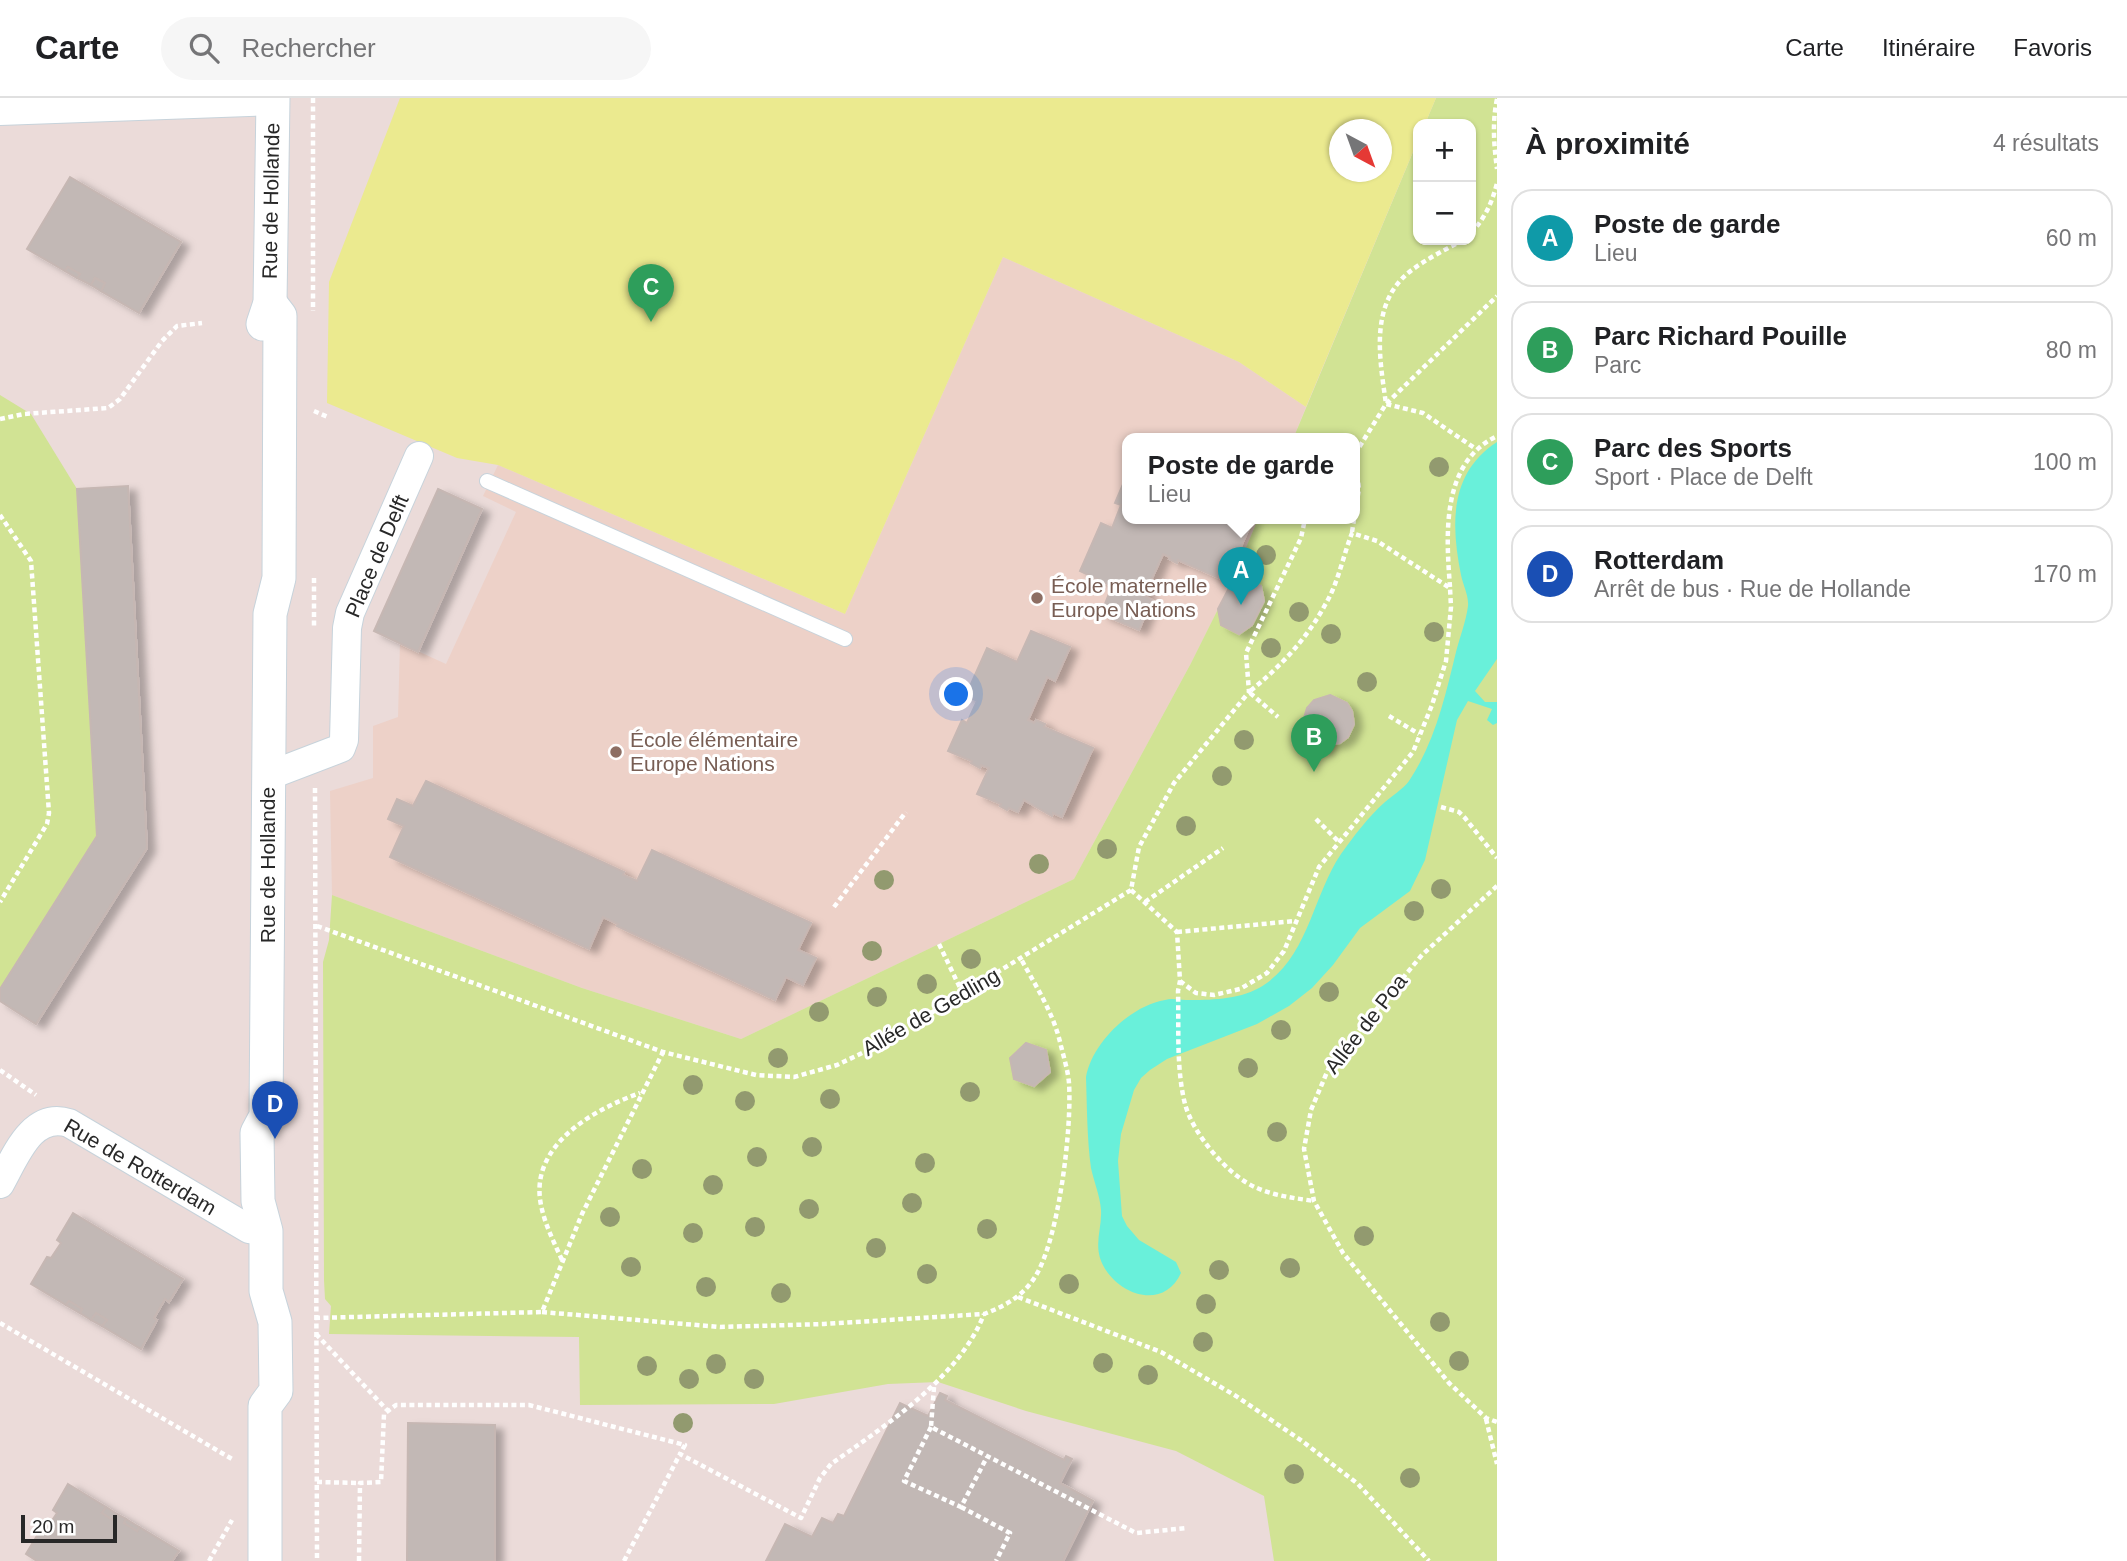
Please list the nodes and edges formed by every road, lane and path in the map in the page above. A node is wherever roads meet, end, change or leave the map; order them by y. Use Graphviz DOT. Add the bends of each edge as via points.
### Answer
graph roads {
  1 [pos="273,99"];
  2 [pos="1497,99"];
  3 [pos="0,111"];
  4 [pos="1497,169"];
  5 [pos="1497,183"];
  6 [pos="1476,228"];
  7 [pos="1455,245"];
  8 [pos="1497,296"];
  9 [pos="202,323"];
  10 [pos="1386,404"];
  11 [pos="314,411"];
  12 [pos="328,417"];
  13 [pos="0,419"];
  14 [pos="1497,436"];
  15 [pos="1360,446"];
  16 [pos="1476,449"];
  17 [pos="419,456"];
  18 [pos="487,481"];
  19 [pos="0,515"];
  20 [pos="1304,524"];
  21 [pos="1353,524"];
  22 [pos="1352,533"];
  23 [pos="1450,588"];
  24 [pos="845,639"];
  25 [pos="1249,692"];
  26 [pos="1389,716"];
  27 [pos="1278,717"];
  28 [pos="1419,734"];
  29 [pos="268,776"];
  30 [pos="1441,807"];
  31 [pos="315,808"];
  32 [pos="906,812"];
  33 [pos="1316,819"];
  34 [pos="1339,842"];
  35 [pos="1223,848"];
  36 [pos="1497,858"];
  37 [pos="1497,886"];
  38 [pos="1131,890"];
  39 [pos="0,902"];
  40 [pos="1145,902"];
  41 [pos="834,906"];
  42 [pos="1295,921"];
  43 [pos="317,926"];
  44 [pos="1177,932"];
  45 [pos="939,944"];
  46 [pos="1021,959"];
  47 [pos="1180,981"];
  48 [pos="963,994"];
  49 [pos="663,1052"];
  50 [pos="0,1070"];
  51 [pos="640,1093"];
  52 [pos="46,1122"];
  53 [pos="0,1184"];
  54 [pos="1314,1200"];
  55 [pos="266,1231"];
  56 [pos="562,1260"];
  57 [pos="1018,1297"];
  58 [pos="542,1312"];
  59 [pos="984,1314"];
  60 [pos="315,1318"];
  61 [pos="0,1322"];
  62 [pos="315,1333"];
  63 [pos="934,1386"];
  64 [pos="387,1410"];
  65 [pos="1486,1418"];
  66 [pos="1497,1422"];
  67 [pos="931,1427"];
  68 [pos="680,1454"];
  69 [pos="988,1456"];
  70 [pos="1497,1464"];
  71 [pos="265,1471"];
  72 [pos="317,1482"];
  73 [pos="360,1483"];
  74 [pos="961,1507"];
  75 [pos="235,1516"];
  76 [pos="1187,1528"];
  77 [pos="209,1561"];
  78 [pos="265,1561"];
  79 [pos="317,1561"];
  80 [pos="359,1561"];
  81 [pos="624,1561"];
  82 [pos="996,1561"];
  83 [pos="1429,1561"];
  1 -- 3 [label="street"];
  1 -- 29 [label="street, Rue de Hollande" via="270,303 280,316 279,578 270,614"];
  2 -- 4 [label="path" via="1493,117"];
  5 -- 6 [label="path" via="1493,200"];
  7 -- 10 [label="path" via="1409,272 1392,289 1381,317"];
  8 -- 10 [label="path"];
  9 -- 13 [label="path" via="177,326 108,408"];
  10 -- 15 [label="path"];
  10 -- 16 [label="path" via="1423,413"];
  11 -- 12 [label="path"];
  14 -- 16 [label="path"];
  16 -- 23 [label="path" via="1448,510"];
  17 -- 29 [label="street, Place de Delft" via="350,613 341,748"];
  18 -- 24 [label="lane"];
  19 -- 39 [label="path" via="31,561 49,813 47,824"];
  20 -- 25 [label="path" via="1246,653"];
  21 -- 22 [label="path"];
  22 -- 23 [label="path" via="1377,541"];
  22 -- 25 [label="path" via="1327,603 1298,646"];
  23 -- 28 [label="path" via="1446,661"];
  25 -- 27 [label="path"];
  25 -- 38 [label="path" via="1174,783 1139,847"];
  26 -- 28 [label="path"];
  28 -- 34 [label="path" via="1413,752"];
  29 -- 55 [label="street, Rue de Hollande" via="266,1116 276,1135 275,1203"];
  30 -- 36 [label="path" via="1459,812"];
  31 -- 43 [label="path"];
  32 -- 41 [label="path"];
  33 -- 34 [label="path"];
  34 -- 42 [label="path" via="1319,867"];
  35 -- 40 [label="path"];
  37 -- 54 [label="path, Allée de Poa" via="1422,955 1330,1065 1311,1110 1304,1149"];
  38 -- 40 [label="path"];
  38 -- 46 [label="path, Allée de Gedling"];
  40 -- 44 [label="path"];
  42 -- 44 [label="path"];
  42 -- 47 [label="path" via="1284,951 1267,973 1240,989 1214,995 1196,993"];
  43 -- 49 [label="path, Allée de Gedling"];
  43 -- 60 [label="path"];
  44 -- 47 [label="path"];
  45 -- 48 [label="path"];
  46 -- 48 [label="path, Allée de Gedling"];
  46 -- 57 [label="path" via="1052,1014 1069,1083 1057,1218 1035,1277"];
  47 -- 54 [label="path" via="1185,1104 1204,1140 1222,1162 1254,1187 1283,1197"];
  48 -- 49 [label="path, Allée de Gedling" via="878,1045 837,1065 794,1077 756,1075"];
  49 -- 51 [label="path"];
  50 -- 52 [label="path" via="38,1096"];
  51 -- 56 [label="path"];
  51 -- 56 [label="path" via="598,1111 552,1150 542,1172 540,1196 544,1219"];
  52 -- 53 [label="street, Rue de Rotterdam" via="28,1136"];
  52 -- 55 [label="street, Rue de Rotterdam" via="69,1123 249,1229"];
  54 -- 65 [label="path, Allée de Poa" via="1343,1253 1449,1383"];
  55 -- 71 [label="street, Rue de Hollande" via="266,1291 257,1321 255,1397 265,1406"];
  56 -- 58 [label="path"];
  57 -- 59 [label="path"];
  57 -- 83 [label="path" via="1161,1352 1236,1396 1358,1484"];
  58 -- 59 [label="path" via="720,1326"];
  58 -- 60 [label="path"];
  59 -- 63 [label="path" via="978,1330"];
  60 -- 62 [label="path"];
  61 -- 71 [label="path" via="242,1465"];
  62 -- 64 [label="path"];
  62 -- 72 [label="path"];
  63 -- 67 [label="path"];
  63 -- 68 [label="path" via="831,1464 801,1518"];
  64 -- 68 [label="path" via="396,1405 529,1405 685,1445"];
  64 -- 73 [label="path" via="381,1482"];
  65 -- 66 [label="path, Allée de Poa"];
  65 -- 70 [label="path"];
  67 -- 69 [label="path"];
  67 -- 74 [label="path" via="904,1481"];
  68 -- 81 [label="path"];
  69 -- 74 [label="path"];
  69 -- 76 [label="path" via="1136,1533"];
  71 -- 78 [label="street, Rue de Hollande"];
  72 -- 73 [label="path"];
  72 -- 79 [label="path"];
  73 -- 80 [label="path"];
  74 -- 82 [label="path" via="1010,1533"];
  75 -- 77 [label="path"];
}
